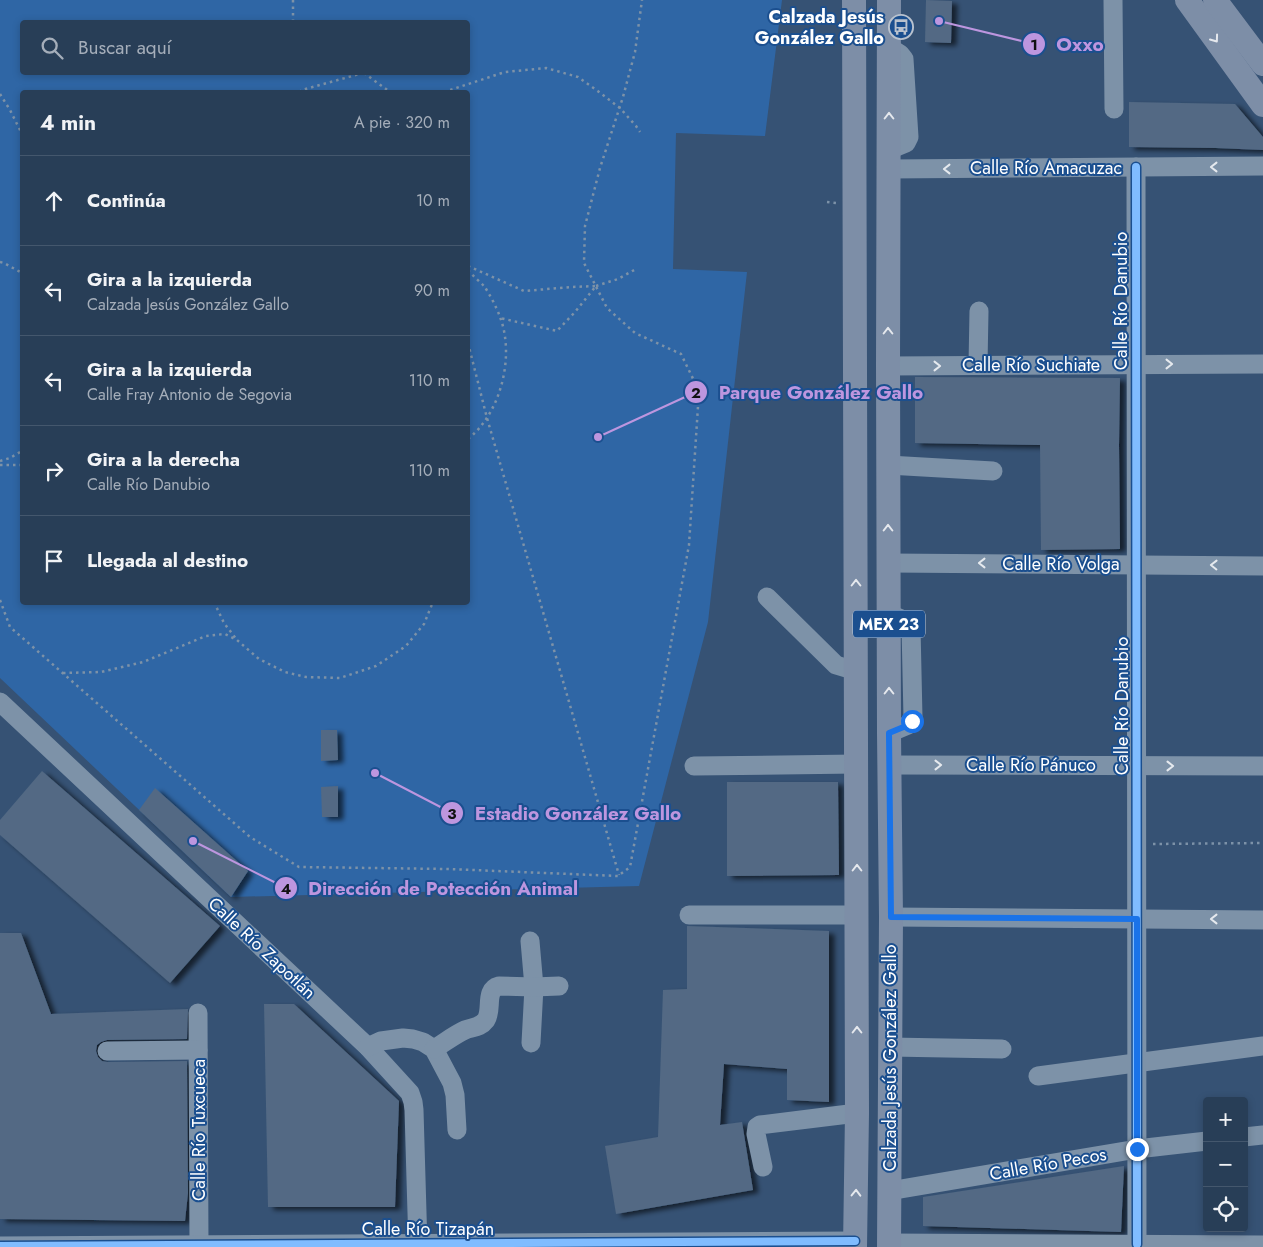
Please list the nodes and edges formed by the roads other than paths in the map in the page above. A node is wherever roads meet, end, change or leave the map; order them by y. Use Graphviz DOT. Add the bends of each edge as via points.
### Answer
graph roads {
  1 [pos="854,0"];
  2 [pos="890,0"];
  3 [pos="1113,0"];
  4 [pos="1187,0"];
  5 [pos="1215,0"];
  6 [pos="1263,64"];
  7 [pos="1263,105"];
  8 [pos="1114,109"];
  9 [pos="889,160"];
  10 [pos="1263,166"];
  11 [pos="1136,167"];
  12 [pos="979,311"];
  13 [pos="1136,364"];
  14 [pos="1263,364"];
  15 [pos="978,365"];
  16 [pos="888,366"];
  17 [pos="888,465"];
  18 [pos="993,471"];
  19 [pos="888,563"];
  20 [pos="1136,564"];
  21 [pos="1263,566"];
  22 [pos="766,597"];
  23 [pos="856,671"];
  24 [pos="0,702"];
  25 [pos="857,764"];
  26 [pos="889,765"];
  27 [pos="694,766"];
  28 [pos="1137,766"];
  29 [pos="1263,766"];
  30 [pos="688,915"];
  31 [pos="857,915"];
  32 [pos="1137,919"];
  33 [pos="891,920"];
  34 [pos="1263,920"];
  35 [pos="530,940"];
  36 [pos="559,986"];
  37 [pos="534,987"];
  38 [pos="857,1004"];
  39 [pos="198,1013"];
  40 [pos="531,1043"];
  41 [pos="1263,1046"];
  42 [pos="368,1047"];
  43 [pos="890,1047"];
  44 [pos="434,1049"];
  45 [pos="1002,1049"];
  46 [pos="198,1050"];
  47 [pos="107,1051"];
  48 [pos="1137,1063"];
  49 [pos="1038,1076"];
  50 [pos="857,1113"];
  51 [pos="456,1130"];
  52 [pos="1263,1135"];
  53 [pos="1248,1137"];
  54 [pos="1203,1141"];
  55 [pos="1137,1149"];
  56 [pos="762,1167"];
  57 [pos="889,1191"];
  58 [pos="855,1244"];
  59 [pos="657,1245"];
  60 [pos="889,1245"];
  61 [pos="1118,1245"];
  62 [pos="1145,1245"];
  63 [pos="1263,1245"];
  64 [pos="0,1246"];
  65 [pos="200,1246"];
  66 [pos="418,1246"];
  23 -- 1 [label="main road, Calzada Jesús González Gallo / MEX 23, one-way"];
  9 -- 2 [label="main road, Calzada Jesús González Gallo / MEX 23, one-way"];
  3 -- 8 [label="street"];
  4 -- 7 [label="main road, one-way"];
  5 -- 6 [label="main road"];
  11 -- 9 [label="street, Calle Río Amacuzac, one-way"];
  16 -- 9 [label="main road, Calzada Jesús González Gallo / MEX 23, one-way"];
  10 -- 11 [label="street, Calle Río Amacuzac, one-way"];
  11 -- 13 [label="street, Calle Río Danubio"];
  12 -- 15 [label="street"];
  13 -- 14 [label="street, Calle Río Suchiate, one-way"];
  13 -- 15 [label="street, Calle Río Suchiate"];
  13 -- 20 [label="street, Calle Río Danubio"];
  16 -- 15 [label="street, Calle Río Suchiate, one-way"];
  16 -- 17 [label="main road, Calzada Jesús González Gallo / MEX 23"];
  17 -- 18 [label="street"];
  19 -- 17 [label="main road, Calzada Jesús González Gallo / MEX 23, one-way"];
  20 -- 19 [label="street, Calle Río Volga, one-way"];
  26 -- 19 [label="main road, Calzada Jesús González Gallo / MEX 23, one-way"];
  21 -- 20 [label="street, Calle Río Volga, one-way"];
  20 -- 28 [label="street, Calle Río Danubio"];
  22 -- 23 [label="street" via="836,665"];
  23 -- 25 [label="main road, Calzada Jesús González Gallo / MEX 23"];
  24 -- 42 [label="street, Calle Río Zapotlán"];
  25 -- 27 [label="street"];
  31 -- 25 [label="main road, Calzada Jesús González Gallo / MEX 23, one-way"];
  26 -- 28 [label="street, Calle Río Pánuco, one-way"];
  26 -- 33 [label="main road, Calzada Jesús González Gallo / MEX 23"];
  28 -- 29 [label="street, Calle Río Pánuco, one-way"];
  28 -- 32 [label="street, Calle Río Danubio"];
  30 -- 31 [label="street"];
  31 -- 38 [label="main road, Calzada Jesús González Gallo / MEX 23"];
  32 -- 33 [label="street"];
  34 -- 32 [label="street, one-way"];
  32 -- 48 [label="street, Calle Río Danubio"];
  33 -- 38 [label="main road"];
  33 -- 43 [label="main road, Calzada Jesús González Gallo / MEX 23"];
  35 -- 37 [label="street"];
  36 -- 37 [label="street"];
  37 -- 40 [label="street"];
  37 -- 44 [label="street" via="495,987 491,991 488,1016 481,1025 467,1029"];
  50 -- 38 [label="main road, Calzada Jesús González Gallo / MEX 23, one-way"];
  39 -- 46 [label="street, Calle Río Tuxcueca"];
  41 -- 48 [label="street"];
  42 -- 44 [label="street" via="403,1038 423,1042"];
  42 -- 66 [label="street, Calle Río Zapotlán" via="410,1093 413,1102"];
  43 -- 45 [label="street"];
  43 -- 57 [label="main road, Calzada Jesús González Gallo / MEX 23"];
  44 -- 51 [label="street" via="452,1083"];
  46 -- 47 [label="street"];
  46 -- 65 [label="street, Calle Río Tuxcueca"];
  48 -- 49 [label="street"];
  48 -- 55 [label="street, Calle Río Danubio"];
  50 -- 56 [label="street" via="760,1125 756,1134"];
  58 -- 50 [label="main road, Calzada Jesús González Gallo / MEX 23, one-way"];
  52 -- 53 [label="street"];
  54 -- 55 [label="street, Calle Río Pecos"];
  55 -- 57 [label="street, Calle Río Pecos"];
  55 -- 62 [label="street, Calle Río Danubio"];
  57 -- 60 [label="main road, Calzada Jesús González Gallo / MEX 23"];
  58 -- 59 [label="street, Calle Río Tizapán"];
  59 -- 66 [label="street, Calle Río Tizapán"];
  60 -- 61 [label="street"];
  61 -- 62 [label="street"];
  62 -- 63 [label="street"];
  64 -- 65 [label="street, Calle Río Tizapán"];
  65 -- 66 [label="street, Calle Río Tizapán"];
}
